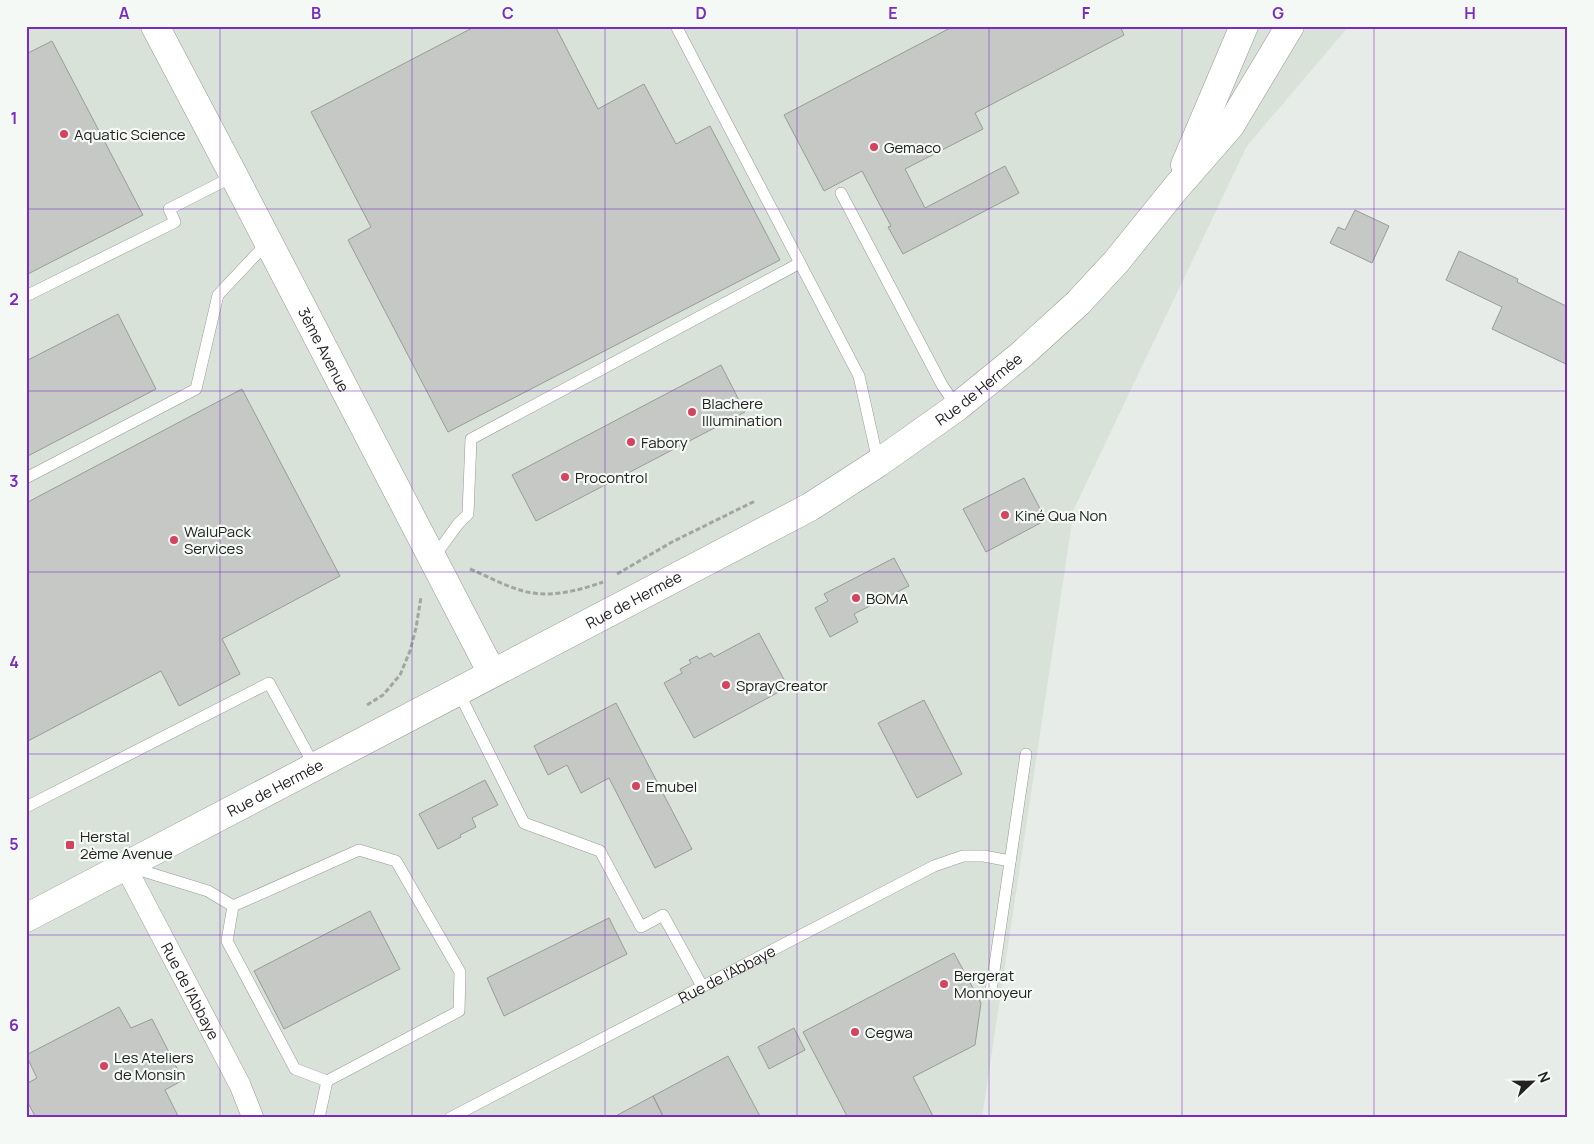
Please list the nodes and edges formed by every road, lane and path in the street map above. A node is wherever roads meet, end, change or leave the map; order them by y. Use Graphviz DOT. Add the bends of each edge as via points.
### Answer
graph roads {
  1 [pos="155,26"];
  2 [pos="676,26"];
  3 [pos="1244,26"];
  4 [pos="1290,26"];
  5 [pos="234,176"];
  6 [pos="1175,189"];
  7 [pos="841,193"];
  8 [pos="268,242"];
  9 [pos="800,263"];
  10 [pos="26,296"];
  11 [pos="957,407"];
  12 [pos="878,463"];
  13 [pos="26,478"];
  14 [pos="763,498"];
  15 [pos="438,570"];
  16 [pos="492,673"];
  17 [pos="458,691"];
  18 [pos="364,707"];
  19 [pos="1026,754"];
  20 [pos="315,767"];
  21 [pos="26,807"];
  22 [pos="1010,860"];
  23 [pos="126,866"];
  24 [pos="233,906"];
  25 [pos="26,918"];
  26 [pos="702,986"];
  27 [pos="991,990"];
  28 [pos="327,1081"];
  29 [pos="253,1118"];
  30 [pos="319,1118"];
  31 [pos="450,1118"];
  1 -- 5 [label="street, 3ème Avenue"];
  2 -- 9 [label="lane"];
  3 -- 6 [label="street, Rue de Hermée"];
  4 -- 6 [label="street, Rue de Hermée" via="1230,126"];
  5 -- 8 [label="street, 3ème Avenue"];
  5 -- 10 [label="lane" via="169,209 175,222"];
  6 -- 11 [label="street, Rue de Hermée" via="1078,303"];
  7 -- 11 [label="lane" via="942,386"];
  8 -- 13 [label="lane" via="218,295 196,389"];
  8 -- 15 [label="street, 3ème Avenue"];
  9 -- 12 [label="lane" via="858,376"];
  9 -- 15 [label="lane" via="471,439 468,514 458,524"];
  11 -- 12 [label="street, Rue de Hermée"];
  12 -- 16 [label="street, Rue de Hermée" via="810,507"];
  14 -- 15 [label="path" via="672,542 601,582 562,593 537,594 520,590 470,569"];
  15 -- 16 [label="street, 3ème Avenue"];
  15 -- 18 [label="path" via="422,590 416,628 400,675 383,694"];
  16 -- 17 [label="street, Rue de Hermée"];
  17 -- 20 [label="street, Rue de Hermée"];
  17 -- 26 [label="lane" via="524,823 600,851 641,927 663,916"];
  19 -- 22 [label="lane"];
  20 -- 21 [label="lane" via="268,683"];
  20 -- 23 [label="street, Rue de Hermée"];
  22 -- 26 [label="lane, Rue de l'Abbaye" via="963,856 934,866"];
  22 -- 27 [label="lane"];
  23 -- 24 [label="lane" via="208,891"];
  23 -- 25 [label="street, Rue de Hermée"];
  23 -- 29 [label="street, Rue de l'Abbaye" via="240,1086"];
  24 -- 28 [label="lane" via="227,941 295,1069"];
  24 -- 28 [label="lane" via="359,850 396,862 460,972 459,1011"];
  26 -- 31 [label="lane, Rue de l'Abbaye"];
  28 -- 30 [label="lane"];
}
